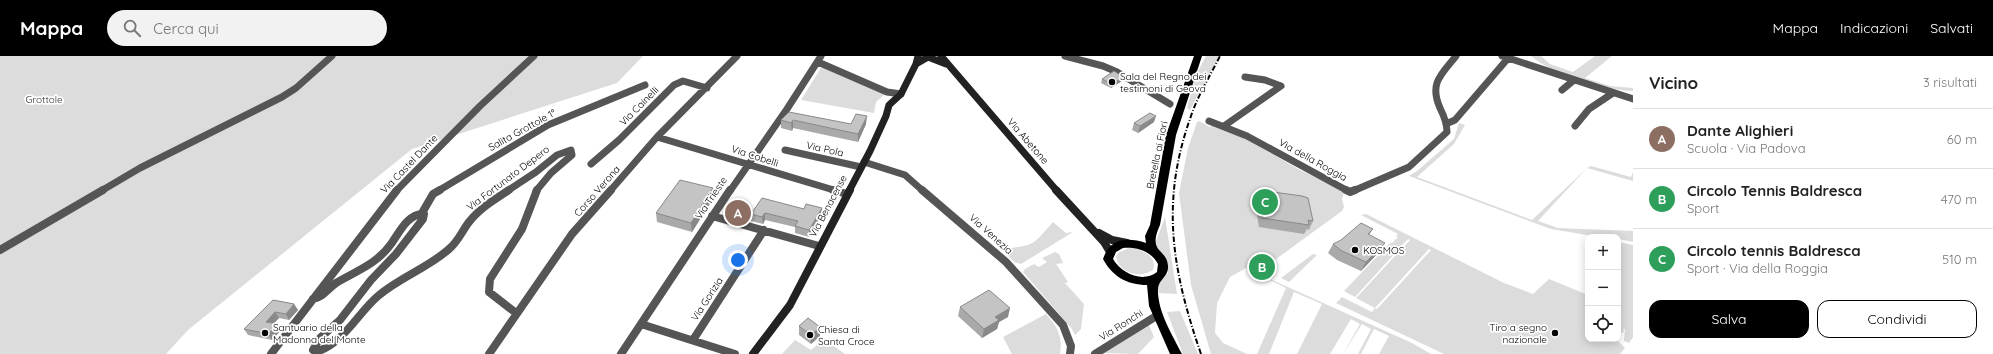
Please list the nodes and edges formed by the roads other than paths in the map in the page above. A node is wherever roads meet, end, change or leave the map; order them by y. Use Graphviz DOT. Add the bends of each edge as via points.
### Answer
graph roads {
  1 [pos="332,56"];
  2 [pos="534,56"];
  3 [pos="737,56"];
  4 [pos="918,56"];
  5 [pos="929,56"];
  6 [pos="941,56"];
  7 [pos="1065,56"];
  8 [pos="1198,56"];
  9 [pos="1456,56"];
  10 [pos="1507,57"];
  11 [pos="820,59"];
  12 [pos="916,64"];
  13 [pos="948,65"];
  14 [pos="1245,77"];
  15 [pos="1574,80"];
  16 [pos="645,85"];
  17 [pos="707,88"];
  18 [pos="1562,90"];
  19 [pos="1613,92"];
  20 [pos="900,94"];
  21 [pos="1633,99"];
  22 [pos="1170,104"];
  23 [pos="1209,121"];
  24 [pos="1448,123"];
  25 [pos="1224,126"];
  26 [pos="1575,126"];
  27 [pos="657,137"];
  28 [pos="785,150"];
  29 [pos="591,164"];
  30 [pos="863,164"];
  31 [pos="747,165"];
  32 [pos="847,194"];
  33 [pos="422,213"];
  34 [pos="712,216"];
  35 [pos="764,230"];
  36 [pos="1093,230"];
  37 [pos="1150,236"];
  38 [pos="1134,244"];
  39 [pos="820,246"];
  40 [pos="0,250"];
  41 [pos="1152,250"];
  42 [pos="1110,252"];
  43 [pos="1155,278"];
  44 [pos="1131,279"];
  45 [pos="313,299"];
  46 [pos="1152,300"];
  47 [pos="516,313"];
  48 [pos="1158,315"];
  49 [pos="641,324"];
  50 [pos="693,340"];
  51 [pos="271,354"];
  52 [pos="489,354"];
  53 [pos="621,354"];
  54 [pos="735,354"];
  55 [pos="753,354"];
  56 [pos="1070,354"];
  57 [pos="1095,354"];
  58 [pos="1176,354"];
  1 -- 40 [label="street" via="282,97 146,164"];
  2 -- 45 [label="street, Via Castel Dante" via="480,106 391,196"];
  3 -- 17 [label="street, Corso Verona"];
  4 -- 12 [label="main road, Via Benacense"];
  5 -- 12 [label="main road"];
  5 -- 13 [label="main road"];
  6 -- 13 [label="main road, Via Abetone"];
  7 -- 22 [label="street" via="1117,72"];
  8 -- 37 [label="main road, Bretella ai Fiori" via="1171,134 1156,225"];
  9 -- 24 [label="street" via="1436,82 1435,89"];
  10 -- 15 [label="street"];
  10 -- 24 [label="street, Via della Roggia" via="1455,120"];
  11 -- 20 [label="street" via="887,92"];
  11 -- 31 [label="street, Via Trieste"];
  12 -- 20 [label="main road, Via Benacense"];
  13 -- 36 [label="main road, Via Abetone"];
  14 -- 25 [label="street" via="1281,86"];
  15 -- 18 [label="street"];
  15 -- 19 [label="street"];
  16 -- 33 [label="street, Salita Grottole 1°" via="548,124 433,194"];
  17 -- 27 [label="street, Corso Verona"];
  17 -- 29 [label="street, Via Cainelli" via="683,81 674,85"];
  19 -- 21 [label="street"];
  19 -- 26 [label="street" via="1589,109"];
  20 -- 30 [label="main road, Via Benacense" via="889,105"];
  23 -- 25 [label="street, Via della Roggia"];
  24 -- 25 [label="street, Via della Roggia" via="1447,132 1417,162 1350,192"];
  27 -- 31 [label="street, Via Cobelli"];
  27 -- 47 [label="street, Corso Verona" via="572,234"];
  28 -- 30 [label="street, Via Pola"];
  30 -- 32 [label="main road, Via Benacense"];
  30 -- 56 [label="street, Via Venezia" via="905,175 1006,262 1063,325 1071,346"];
  31 -- 32 [label="street, Via Cobelli"];
  31 -- 34 [label="street, Via Trieste"];
  32 -- 39 [label="main road, Via Benacense"];
  33 -- 45 [label="street" via="410,220 383,255 372,264"];
  33 -- 47 [label="street, Via Fortunato Depero" via="423,218 396,254 371,280 340,320 320,338 313,350 321,351 333,344 377,296 451,247 470,219 483,208 542,168 562,151 571,150 572,155 550,173 533,194 522,229 490,280 489,292"];
  34 -- 35 [label="street"];
  34 -- 49 [label="street, Via Trieste"];
  35 -- 39 [label="street"];
  35 -- 50 [label="street, Via Gorizia"];
  36 -- 38 [label="main road" via="1112,240"];
  36 -- 42 [label="main road"];
  37 -- 38 [label="main road, Bretella ai Fiori"];
  37 -- 41 [label="main road, Bretella ai Fiori"];
  38 -- 41 [label="main road"];
  38 -- 42 [label="main road" via="1115,246"];
  39 -- 55 [label="main road, Via Benacense" via="790,305"];
  41 -- 43 [label="main road" via="1162,262 1163,268"];
  42 -- 44 [label="main road" via="1108,259 1114,270"];
  43 -- 44 [label="main road" via="1142,281"];
  43 -- 46 [label="main road" via="1151,287"];
  44 -- 46 [label="main road" via="1141,286"];
  45 -- 51 [label="street, Via Castel Dante"];
  46 -- 48 [label="main road"];
  47 -- 52 [label="street, Corso Verona"];
  48 -- 57 [label="street, Via Ronchi"];
  48 -- 58 [label="main road"];
  49 -- 50 [label="street"];
  49 -- 53 [label="street, Via Trieste"];
  50 -- 54 [label="street"];
}
